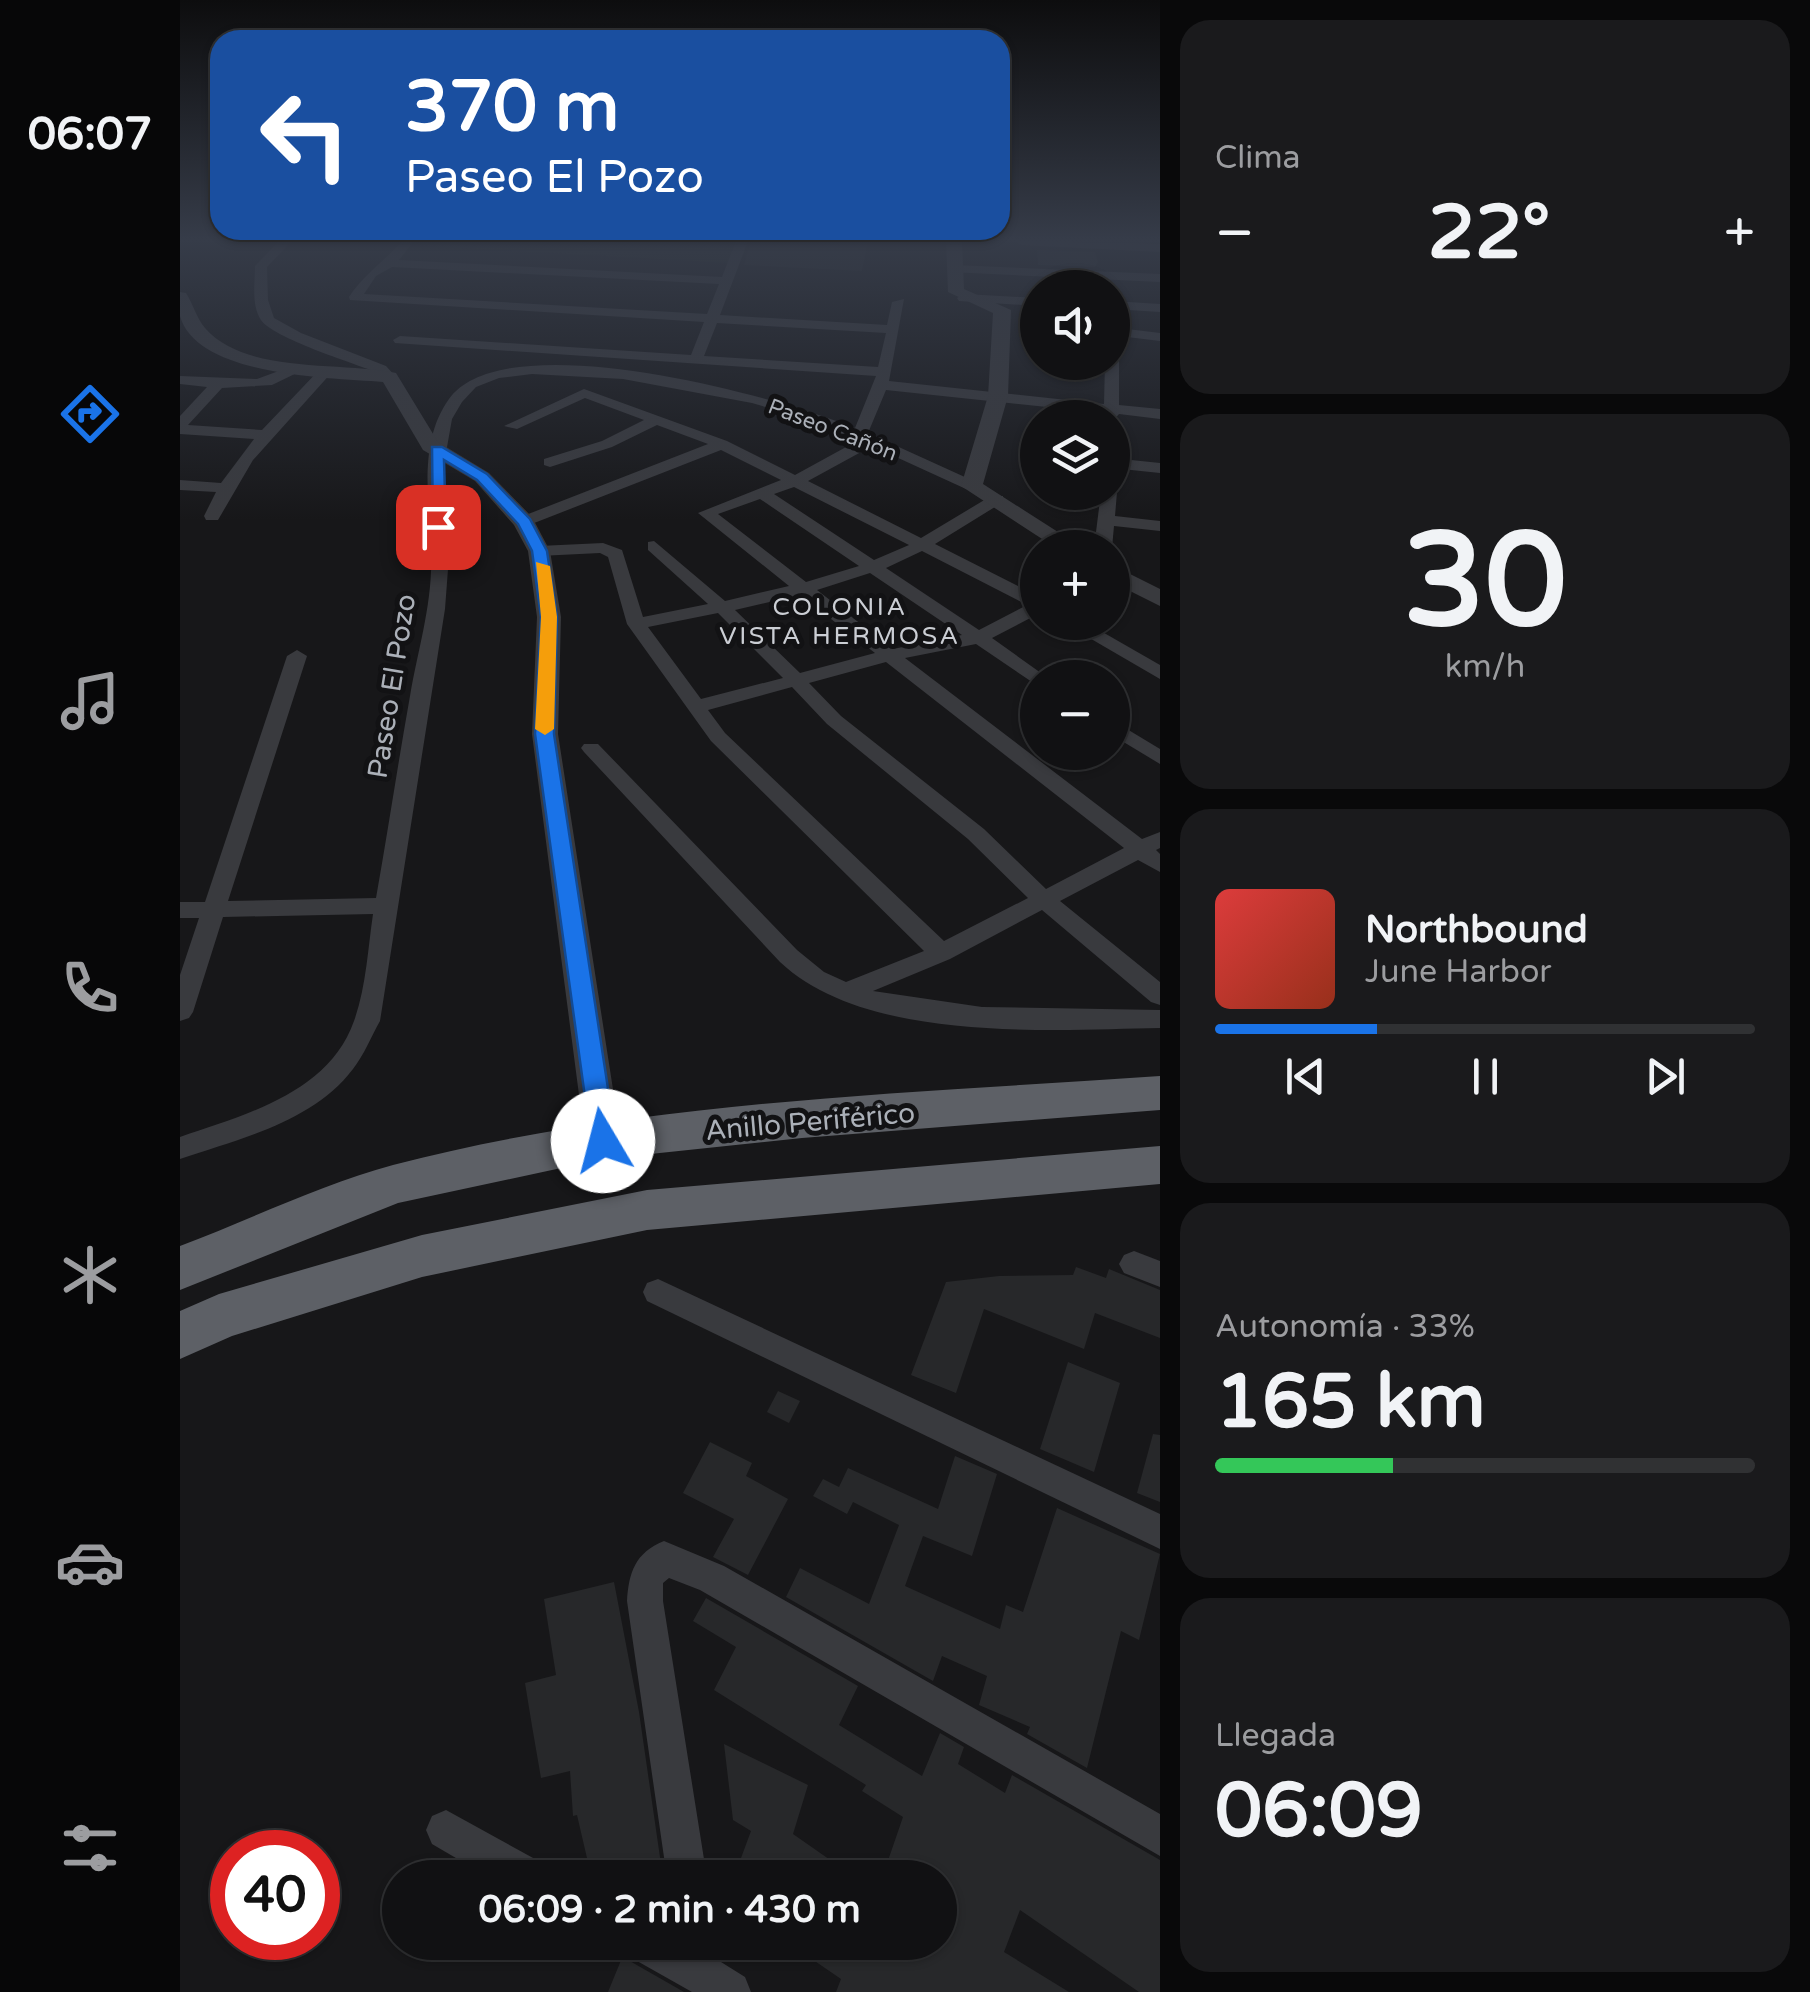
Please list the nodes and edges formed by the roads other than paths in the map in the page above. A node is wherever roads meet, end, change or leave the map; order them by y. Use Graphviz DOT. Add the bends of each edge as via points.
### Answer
graph roads {
  1 [pos="202,334"];
  2 [pos="292,334"];
  3 [pos="706,334"];
  4 [pos="891,334"];
  5 [pos="1001,334"];
  6 [pos="400,340"];
  7 [pos="696,360"];
  8 [pos="300,368"];
  9 [pos="326,371"];
  10 [pos="601,373"];
  11 [pos="390,376"];
  12 [pos="882,378"];
  13 [pos="180,380"];
  14 [pos="220,383"];
  15 [pos="584,392"];
  16 [pos="998,396"];
  17 [pos="1026,400"];
  18 [pos="1130,413"];
  19 [pos="1160,414"];
  20 [pos="658,420"];
  21 [pos="512,426"];
  22 [pos="180,427"];
  23 [pos="266,435"];
  24 [pos="864,439"];
  25 [pos="722,444"];
  26 [pos="437,450"];
  27 [pos="550,462"];
  28 [pos="1130,465"];
  29 [pos="1160,468"];
  30 [pos="798,480"];
  31 [pos="180,485"];
  32 [pos="972,486"];
  33 [pos="224,488"];
  34 [pos="760,492"];
  35 [pos="997,499"];
  36 [pos="1108,510"];
  37 [pos="212,516"];
  38 [pos="1107,520"];
  39 [pos="524,522"];
  40 [pos="1160,526"];
  41 [pos="1044,530"];
  42 [pos="1106,530"];
  43 [pos="924,544"];
  44 [pos="654,546"];
  45 [pos="540,551"];
  46 [pos="872,568"];
  47 [pos="1130,582"];
  48 [pos="803,587"];
  49 [pos="1020,595"];
  50 [pos="1160,600"];
  51 [pos="723,607"];
  52 [pos="1020,615"];
  53 [pos="636,624"];
  54 [pos="978,638"];
  55 [pos="1102,640"];
  56 [pos="890,655"];
  57 [pos="297,656"];
  58 [pos="1020,666"];
  59 [pos="1160,674"];
  60 [pos="796,680"];
  61 [pos="695,707"];
  62 [pos="1130,738"];
  63 [pos="591,748"];
  64 [pos="1160,758"];
  65 [pos="1150,843"];
  66 [pos="1160,865"];
  67 [pos="1043,899"];
  68 [pos="388,906"];
  69 [pos="180,910"];
  70 [pos="212,910"];
  71 [pos="941,953"];
  72 [pos="846,992"];
  73 [pos="1160,996"];
  74 [pos="180,1012"];
  75 [pos="1160,1019"];
  76 [pos="1160,1094"];
  77 [pos="1160,1106"];
  78 [pos="1160,1128"];
  79 [pos="603,1141"];
  80 [pos="180,1148"];
  81 [pos="1160,1165"];
  82 [pos="180,1268"];
  83 [pos="658,1292"];
  84 [pos="180,1336"];
  85 [pos="1160,1532"];
  86 [pos="446,1830"];
  87 [pos="1160,1836"];
  88 [pos="498,1860"];
  89 [pos="684,1860"];
  1 -- 8 [label="street" via="261,361"];
  2 -- 11 [label="street"];
  3 -- 7 [label="street"];
  4 -- 12 [label="street"];
  5 -- 16 [label="street"];
  6 -- 7 [label="street"];
  7 -- 12 [label="street"];
  8 -- 9 [label="street"];
  8 -- 14 [label="street" via="280,381"];
  9 -- 11 [label="street"];
  9 -- 23 [label="street"];
  10 -- 15 [label="street"];
  10 -- 24 [label="street, Paseo Cañón" via="730,393"];
  10 -- 26 [label="street, Paseo Cañón" via="531,368 472,383 452,406"];
  11 -- 26 [label="street"];
  12 -- 16 [label="street"];
  12 -- 24 [label="street"];
  13 -- 14 [label="street"];
  14 -- 22 [label="street"];
  15 -- 20 [label="street"];
  15 -- 21 [label="street"];
  16 -- 17 [label="street"];
  16 -- 32 [label="street"];
  18 -- 19 [label="street"];
  20 -- 25 [label="street"];
  20 -- 27 [label="street"];
  22 -- 23 [label="street"];
  23 -- 33 [label="street"];
  24 -- 30 [label="street"];
  24 -- 32 [label="street, Paseo Cañón"];
  25 -- 30 [label="street"];
  25 -- 39 [label="street"];
  26 -- 39 [label="street" via="482,477"];
  26 -- 68 [label="street, Paseo El Pozo" via="440,564"];
  28 -- 29 [label="street"];
  30 -- 34 [label="street"];
  30 -- 43 [label="street"];
  31 -- 33 [label="street"];
  32 -- 35 [label="street, Paseo Cañón"];
  33 -- 37 [label="street"];
  34 -- 46 [label="street"];
  34 -- 48 [label="street" via="706,513"];
  35 -- 41 [label="street, Paseo Cañón"];
  35 -- 43 [label="street"];
  36 -- 38 [label="street"];
  38 -- 40 [label="street"];
  38 -- 42 [label="street"];
  39 -- 45 [label="street"];
  43 -- 46 [label="street"];
  43 -- 49 [label="street"];
  44 -- 51 [label="street"];
  45 -- 53 [label="street" via="603,548 616,554"];
  45 -- 79 [label="street" via="549,617 545,734"];
  46 -- 48 [label="street"];
  46 -- 54 [label="street"];
  47 -- 50 [label="street"];
  48 -- 51 [label="street"];
  48 -- 56 [label="street"];
  51 -- 53 [label="street"];
  51 -- 60 [label="street"];
  52 -- 54 [label="street"];
  53 -- 61 [label="street"];
  54 -- 56 [label="street"];
  54 -- 58 [label="street"];
  55 -- 59 [label="street"];
  56 -- 60 [label="street"];
  56 -- 65 [label="street"];
  57 -- 70 [label="street"];
  60 -- 61 [label="street"];
  60 -- 67 [label="street"];
  61 -- 71 [label="street"];
  62 -- 64 [label="street"];
  63 -- 72 [label="street" via="786,952 813,977"];
  65 -- 66 [label="street"];
  65 -- 67 [label="street"];
  67 -- 71 [label="street"];
  67 -- 73 [label="street"];
  68 -- 70 [label="street"];
  68 -- 80 [label="street, Paseo El Pozo" via="367,1021 344,1062 309,1094"];
  69 -- 70 [label="street"];
  70 -- 74 [label="street"];
  71 -- 72 [label="street"];
  72 -- 75 [label="street" via="909,1008"];
  76 -- 79 [label="highway, Anillo Periférico"];
  77 -- 78 [label="highway"];
  79 -- 82 [label="highway, Anillo Periférico" via="392,1185"];
  81 -- 84 [label="highway" via="647,1210 422,1256 219,1317"];
  83 -- 85 [label="street"];
  86 -- 88 [label="street"];
  87 -- 89 [label="street" via="712,1578 664,1558 646,1576 645,1601"];
}
